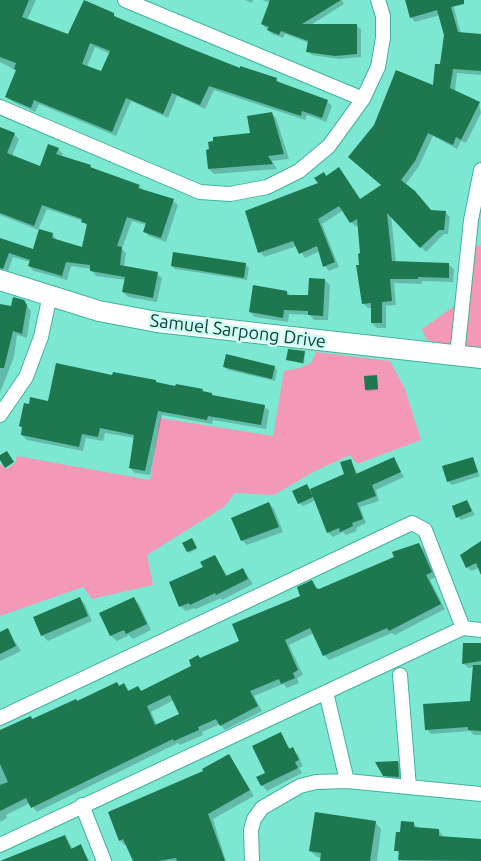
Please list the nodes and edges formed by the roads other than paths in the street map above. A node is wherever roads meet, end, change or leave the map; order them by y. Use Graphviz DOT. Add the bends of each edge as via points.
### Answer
graph roads {
  1 [pos="125,0"];
  2 [pos="378,0"];
  3 [pos="363,99"];
  4 [pos="0,107"];
  5 [pos="481,170"];
  6 [pos="0,280"];
  7 [pos="50,295"];
  8 [pos="457,356"];
  9 [pos="481,358"];
  10 [pos="0,416"];
  11 [pos="463,628"];
  12 [pos="481,630"];
  13 [pos="400,675"];
  14 [pos="326,692"];
  15 [pos="0,718"];
  16 [pos="347,780"];
  17 [pos="409,787"];
  18 [pos="481,794"];
  19 [pos="82,804"];
  20 [pos="0,845"];
  21 [pos="104,861"];
  22 [pos="252,861"];
  1 -- 3 [label="street"];
  2 -- 3 [label="street" via="383,16 383,38 378,67"];
  3 -- 4 [label="street" via="329,146 299,171 267,187 230,194 200,192"];
  5 -- 8 [label="street" via="471,220"];
  6 -- 7 [label="street, Samuel Sarpong Drive"];
  7 -- 8 [label="street, Samuel Sarpong Drive" via="99,310 157,322"];
  7 -- 10 [label="street" via="26,377"];
  8 -- 9 [label="street, Samuel Sarpong Drive"];
  11 -- 12 [label="street"];
  11 -- 14 [label="street"];
  11 -- 15 [label="street" via="424,530 412,523"];
  13 -- 17 [label="street"];
  14 -- 16 [label="street"];
  14 -- 19 [label="street"];
  16 -- 17 [label="street"];
  16 -- 22 [label="street" via="300,786 262,808 250,830"];
  17 -- 18 [label="street"];
  19 -- 20 [label="street"];
  19 -- 21 [label="street"];
}
